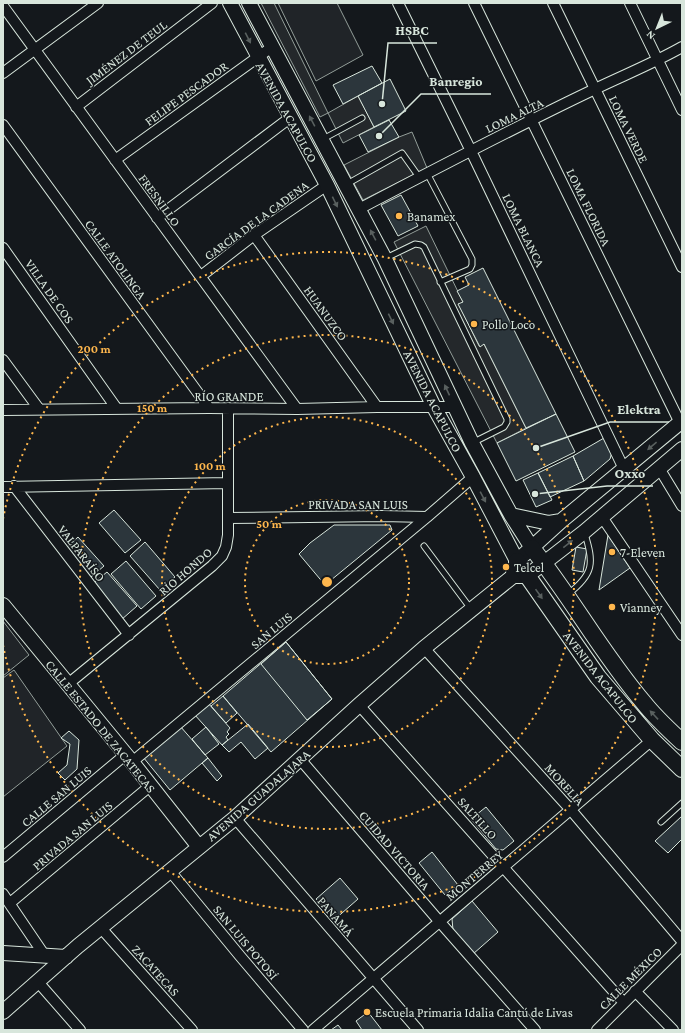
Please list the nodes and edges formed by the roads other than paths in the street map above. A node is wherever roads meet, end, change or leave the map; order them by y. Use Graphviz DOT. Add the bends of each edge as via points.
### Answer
graph roads {
  1 [pos="212,3"];
  2 [pos="230,3"];
  3 [pos="249,3"];
  4 [pos="398,3"];
  5 [pos="474,3"];
  6 [pos="553,3"];
  7 [pos="630,3"];
  8 [pos="92,5"];
  9 [pos="3,6"];
  10 [pos="272,47"];
  11 [pos="682,47"];
  12 [pos="35,50"];
  13 [pos="258,57"];
  14 [pos="659,60"];
  15 [pos="3,73"];
  16 [pos="595,89"];
  17 [pos="76,107"];
  18 [pos="682,110"];
  19 [pos="291,117"];
  20 [pos="362,118"];
  21 [pos="533,121"];
  22 [pos="3,125"];
  23 [pos="322,140"];
  24 [pos="471,150"];
  25 [pos="114,160"];
  26 [pos="423,175"];
  27 [pos="327,185"];
  28 [pos="346,185"];
  29 [pos="359,209"];
  30 [pos="157,218"];
  31 [pos="254,235"];
  32 [pos="3,248"];
  33 [pos="385,259"];
  34 [pos="682,267"];
  35 [pos="201,276"];
  36 [pos="440,282"];
  37 [pos="3,360"];
  38 [pos="377,407"];
  39 [pos="434,407"];
  40 [pos="455,407"];
  41 [pos="117,408"];
  42 [pos="209,408"];
  43 [pos="228,408"];
  44 [pos="39,409"];
  45 [pos="297,409"];
  46 [pos="3,410"];
  47 [pos="681,422"];
  48 [pos="472,443"];
  49 [pos="682,449"];
  50 [pos="659,468"];
  51 [pos="624,469"];
  52 [pos="473,477"];
  53 [pos="227,483"];
  54 [pos="3,486"];
  55 [pos="14,486"];
  56 [pos="682,506"];
  57 [pos="510,514"];
  58 [pos="427,517"];
  59 [pos="602,517"];
  60 [pos="228,518"];
  61 [pos="562,521"];
  62 [pos="584,532"];
  63 [pos="424,546"];
  64 [pos="532,548"];
  65 [pos="517,562"];
  66 [pos="544,563"];
  67 [pos="519,576"];
  68 [pos="566,596"];
  69 [pos="3,605"];
  70 [pos="471,610"];
  71 [pos="129,635"];
  72 [pos="682,635"];
  73 [pos="424,648"];
  74 [pos="68,684"];
  75 [pos="360,705"];
  76 [pos="652,740"];
  77 [pos="682,742"];
  78 [pos="128,758"];
  79 [pos="300,760"];
  80 [pos="682,769"];
  81 [pos="150,786"];
  82 [pos="682,803"];
  83 [pos="571,810"];
  84 [pos="235,818"];
  85 [pos="661,822"];
  86 [pos="199,847"];
  87 [pos="3,857"];
  88 [pos="505,867"];
  89 [pos="170,871"];
  90 [pos="3,894"];
  91 [pos="10,903"];
  92 [pos="439,921"];
  93 [pos="101,928"];
  94 [pos="682,941"];
  95 [pos="682,945"];
  96 [pos="3,953"];
  97 [pos="45,956"];
  98 [pos="66,957"];
  99 [pos="373,978"];
  100 [pos="38,982"];
  101 [pos="635,991"];
  102 [pos="624,1002"];
  103 [pos="3,1012"];
  104 [pos="80,1030"];
  105 [pos="192,1030"];
  106 [pos="304,1030"];
  107 [pos="313,1030"];
  108 [pos="418,1030"];
  109 [pos="535,1030"];
  110 [pos="597,1030"];
  111 [pos="673,1030"];
  1 -- 17 [label="street, JIMÉNEZ DE TEUL"];
  2 -- 13 [label="main road, AVENIDA ACAPULCO, one-way"];
  3 -- 10 [label="main road, AVENIDA ACAPULCO"];
  4 -- 24 [label="street, LOMA BLANCA"];
  5 -- 21 [label="street, LOMA FLORIDA"];
  6 -- 16 [label="street, LOMA VERDE"];
  7 -- 14 [label="street"];
  8 -- 12 [label="street"];
  9 -- 12 [label="street, FRESNILLO"];
  10 -- 13 [label="street, FELIPE PESCADOR"];
  23 -- 10 [label="main road, AVENIDA ACAPULCO, one-way"];
  11 -- 14 [label="street, LOMA ALTA"];
  12 -- 15 [label="street"];
  12 -- 17 [label="street, FRESNILLO"];
  13 -- 19 [label="main road, AVENIDA ACAPULCO"];
  13 -- 25 [label="street, FELIPE PESCADOR"];
  14 -- 16 [label="street, LOMA ALTA"];
  14 -- 18 [label="street"];
  16 -- 21 [label="street, LOMA ALTA"];
  16 -- 34 [label="street, LOMA VERDE"];
  17 -- 25 [label="street, FRESNILLO"];
  19 -- 27 [label="main road, AVENIDA ACAPULCO"];
  19 -- 30 [label="street"];
  20 -- 23 [label="lane"];
  21 -- 24 [label="street, LOMA ALTA"];
  21 -- 47 [label="street, LOMA FLORIDA"];
  22 -- 42 [label="street, CALLE ATOLINGA"];
  23 -- 28 [label="main road, AVENIDA ACAPULCO"];
  24 -- 26 [label="street, LOMA ALTA"];
  24 -- 51 [label="street, LOMA BLANCA"];
  25 -- 30 [label="street, FRESNILLO"];
  26 -- 28 [label="lane" via="402,153"];
  26 -- 29 [label="street, LOMA ALTA"];
  26 -- 36 [label="lane" via="472,259 470,269"];
  27 -- 31 [label="street, GARCÍA DE LA CADENA"];
  27 -- 39 [label="main road, AVENIDA ACAPULCO, one-way"];
  28 -- 29 [label="main road, AVENIDA ACAPULCO"];
  33 -- 29 [label="main road, AVENIDA ACAPULCO, one-way"];
  30 -- 35 [label="street, FRESNILLO"];
  31 -- 35 [label="street, GARCÍA DE LA CADENA"];
  31 -- 38 [label="street, HUANUZCO"];
  32 -- 41 [label="street, VILLA DE COS"];
  33 -- 36 [label="lane" via="415,244 422,245"];
  40 -- 33 [label="main road, AVENIDA ACAPULCO, one-way"];
  35 -- 45 [label="street, FRESNILLO"];
  36 -- 48 [label="lane" via="508,422 504,427"];
  37 -- 44 [label="street"];
  38 -- 39 [label="street, RÍO GRANDE"];
  38 -- 45 [label="street, RÍO GRANDE"];
  39 -- 40 [label="street, RÍO GRANDE"];
  39 -- 52 [label="main road, AVENIDA ACAPULCO"];
  40 -- 48 [label="main road, AVENIDA ACAPULCO"];
  41 -- 42 [label="street, RÍO GRANDE"];
  41 -- 44 [label="street, RÍO GRANDE"];
  42 -- 43 [label="street, RÍO GRANDE"];
  43 -- 45 [label="street, RÍO GRANDE"];
  43 -- 53 [label="street, RÍO HONDO"];
  44 -- 46 [label="street, RÍO GRANDE"];
  47 -- 51 [label="main road, one-way"];
  48 -- 57 [label="main road, AVENIDA ACAPULCO"];
  49 -- 50 [label="main road, AVENIDA GUADALAJARA"];
  50 -- 56 [label="street"];
  50 -- 59 [label="main road, AVENIDA GUADALAJARA"];
  51 -- 61 [label="main road"];
  52 -- 58 [label="street"];
  52 -- 65 [label="main road, AVENIDA ACAPULCO, one-way"];
  53 -- 55 [label="street"];
  53 -- 60 [label="street, RÍO HONDO"];
  54 -- 55 [label="street"];
  55 -- 71 [label="street, VALPARAÍSO"];
  57 -- 61 [label="main road" via="549,523"];
  57 -- 64 [label="main road, AVENIDA ACAPULCO"];
  58 -- 60 [label="street, PRIVADA SAN LUIS"];
  58 -- 78 [label="street, SAN LUIS"];
  59 -- 62 [label="main road, AVENIDA GUADALAJARA"];
  59 -- 72 [label="street"];
  60 -- 71 [label="street, RÍO HONDO" via="226,547 222,556"];
  61 -- 64 [label="main road"];
  66 -- 62 [label="main road, AVENIDA GUADALAJARA, one-way"];
  62 -- 68 [label="lane" via="591,557 590,568 583,581"];
  63 -- 70 [label="lane"];
  64 -- 65 [label="main road"];
  64 -- 66 [label="main road, AVENIDA ACAPULCO"];
  65 -- 67 [label="main road, AVENIDA ACAPULCO"];
  66 -- 67 [label="main road, AVENIDA GUADALAJARA"];
  66 -- 68 [label="main road, AVENIDA ACAPULCO"];
  67 -- 70 [label="main road, AVENIDA GUADALAJARA"];
  67 -- 76 [label="main road, AVENIDA ACAPULCO, one-way" via="598,677"];
  77 -- 68 [label="main road, AVENIDA ACAPULCO, one-way" via="644,705"];
  69 -- 74 [label="main road, CALLE ESTADO DE ZACATECAS"];
  70 -- 73 [label="main road, AVENIDA GUADALAJARA"];
  71 -- 74 [label="street, RÍO HONDO"];
  73 -- 75 [label="main road, AVENIDA GUADALAJARA"];
  73 -- 83 [label="street, MORELIA"];
  74 -- 78 [label="main road, CALLE ESTADO DE ZACATECAS"];
  75 -- 79 [label="main road, AVENIDA GUADALAJARA"];
  75 -- 88 [label="street, SALTILLO"];
  76 -- 80 [label="main road, AVENIDA ACAPULCO"];
  76 -- 83 [label="street, MONTERREY"];
  78 -- 81 [label="main road, CALLE ESTADO DE ZACATECAS"];
  78 -- 87 [label="street, CALLE SAN LUIS"];
  79 -- 84 [label="main road, AVENIDA GUADALAJARA"];
  79 -- 92 [label="street, CUIDAD VICTORIA"];
  81 -- 86 [label="main road, CALLE ESTADO DE ZACATECAS"];
  81 -- 91 [label="street, PRIVADA SAN LUIS"];
  82 -- 85 [label="lane"];
  83 -- 88 [label="street, MONTERREY"];
  83 -- 94 [label="street, MORELIA"];
  84 -- 86 [label="main road, AVENIDA GUADALAJARA"];
  84 -- 99 [label="street, PANAMÁ"];
  86 -- 89 [label="main road, AVENIDA GUADALAJARA"];
  88 -- 92 [label="street, MONTERREY"];
  88 -- 102 [label="street, SALTILLO"];
  89 -- 93 [label="main road, AVENIDA GUADALAJARA"];
  89 -- 106 [label="street, SAN LUIS POTOSÍ"];
  90 -- 91 [label="street"];
  91 -- 97 [label="street"];
  92 -- 99 [label="street, MONTERREY"];
  92 -- 109 [label="street, CUIDAD VICTORIA"];
  93 -- 98 [label="main road, AVENIDA GUADALAJARA"];
  93 -- 105 [label="street, ZACATECAS"];
  95 -- 101 [label="street, CALLE MÉXICO"];
  96 -- 97 [label="main road"];
  97 -- 98 [label="main road"];
  98 -- 100 [label="main road, AVENIDA GUADALAJARA"];
  99 -- 107 [label="street, MONTERREY"];
  99 -- 108 [label="street, PANAMÁ"];
  100 -- 103 [label="main road, AVENIDA GUADALAJARA"];
  100 -- 104 [label="street"];
  101 -- 102 [label="street, CALLE MÉXICO"];
  101 -- 111 [label="street"];
  102 -- 110 [label="street, CALLE MÉXICO"];
}
